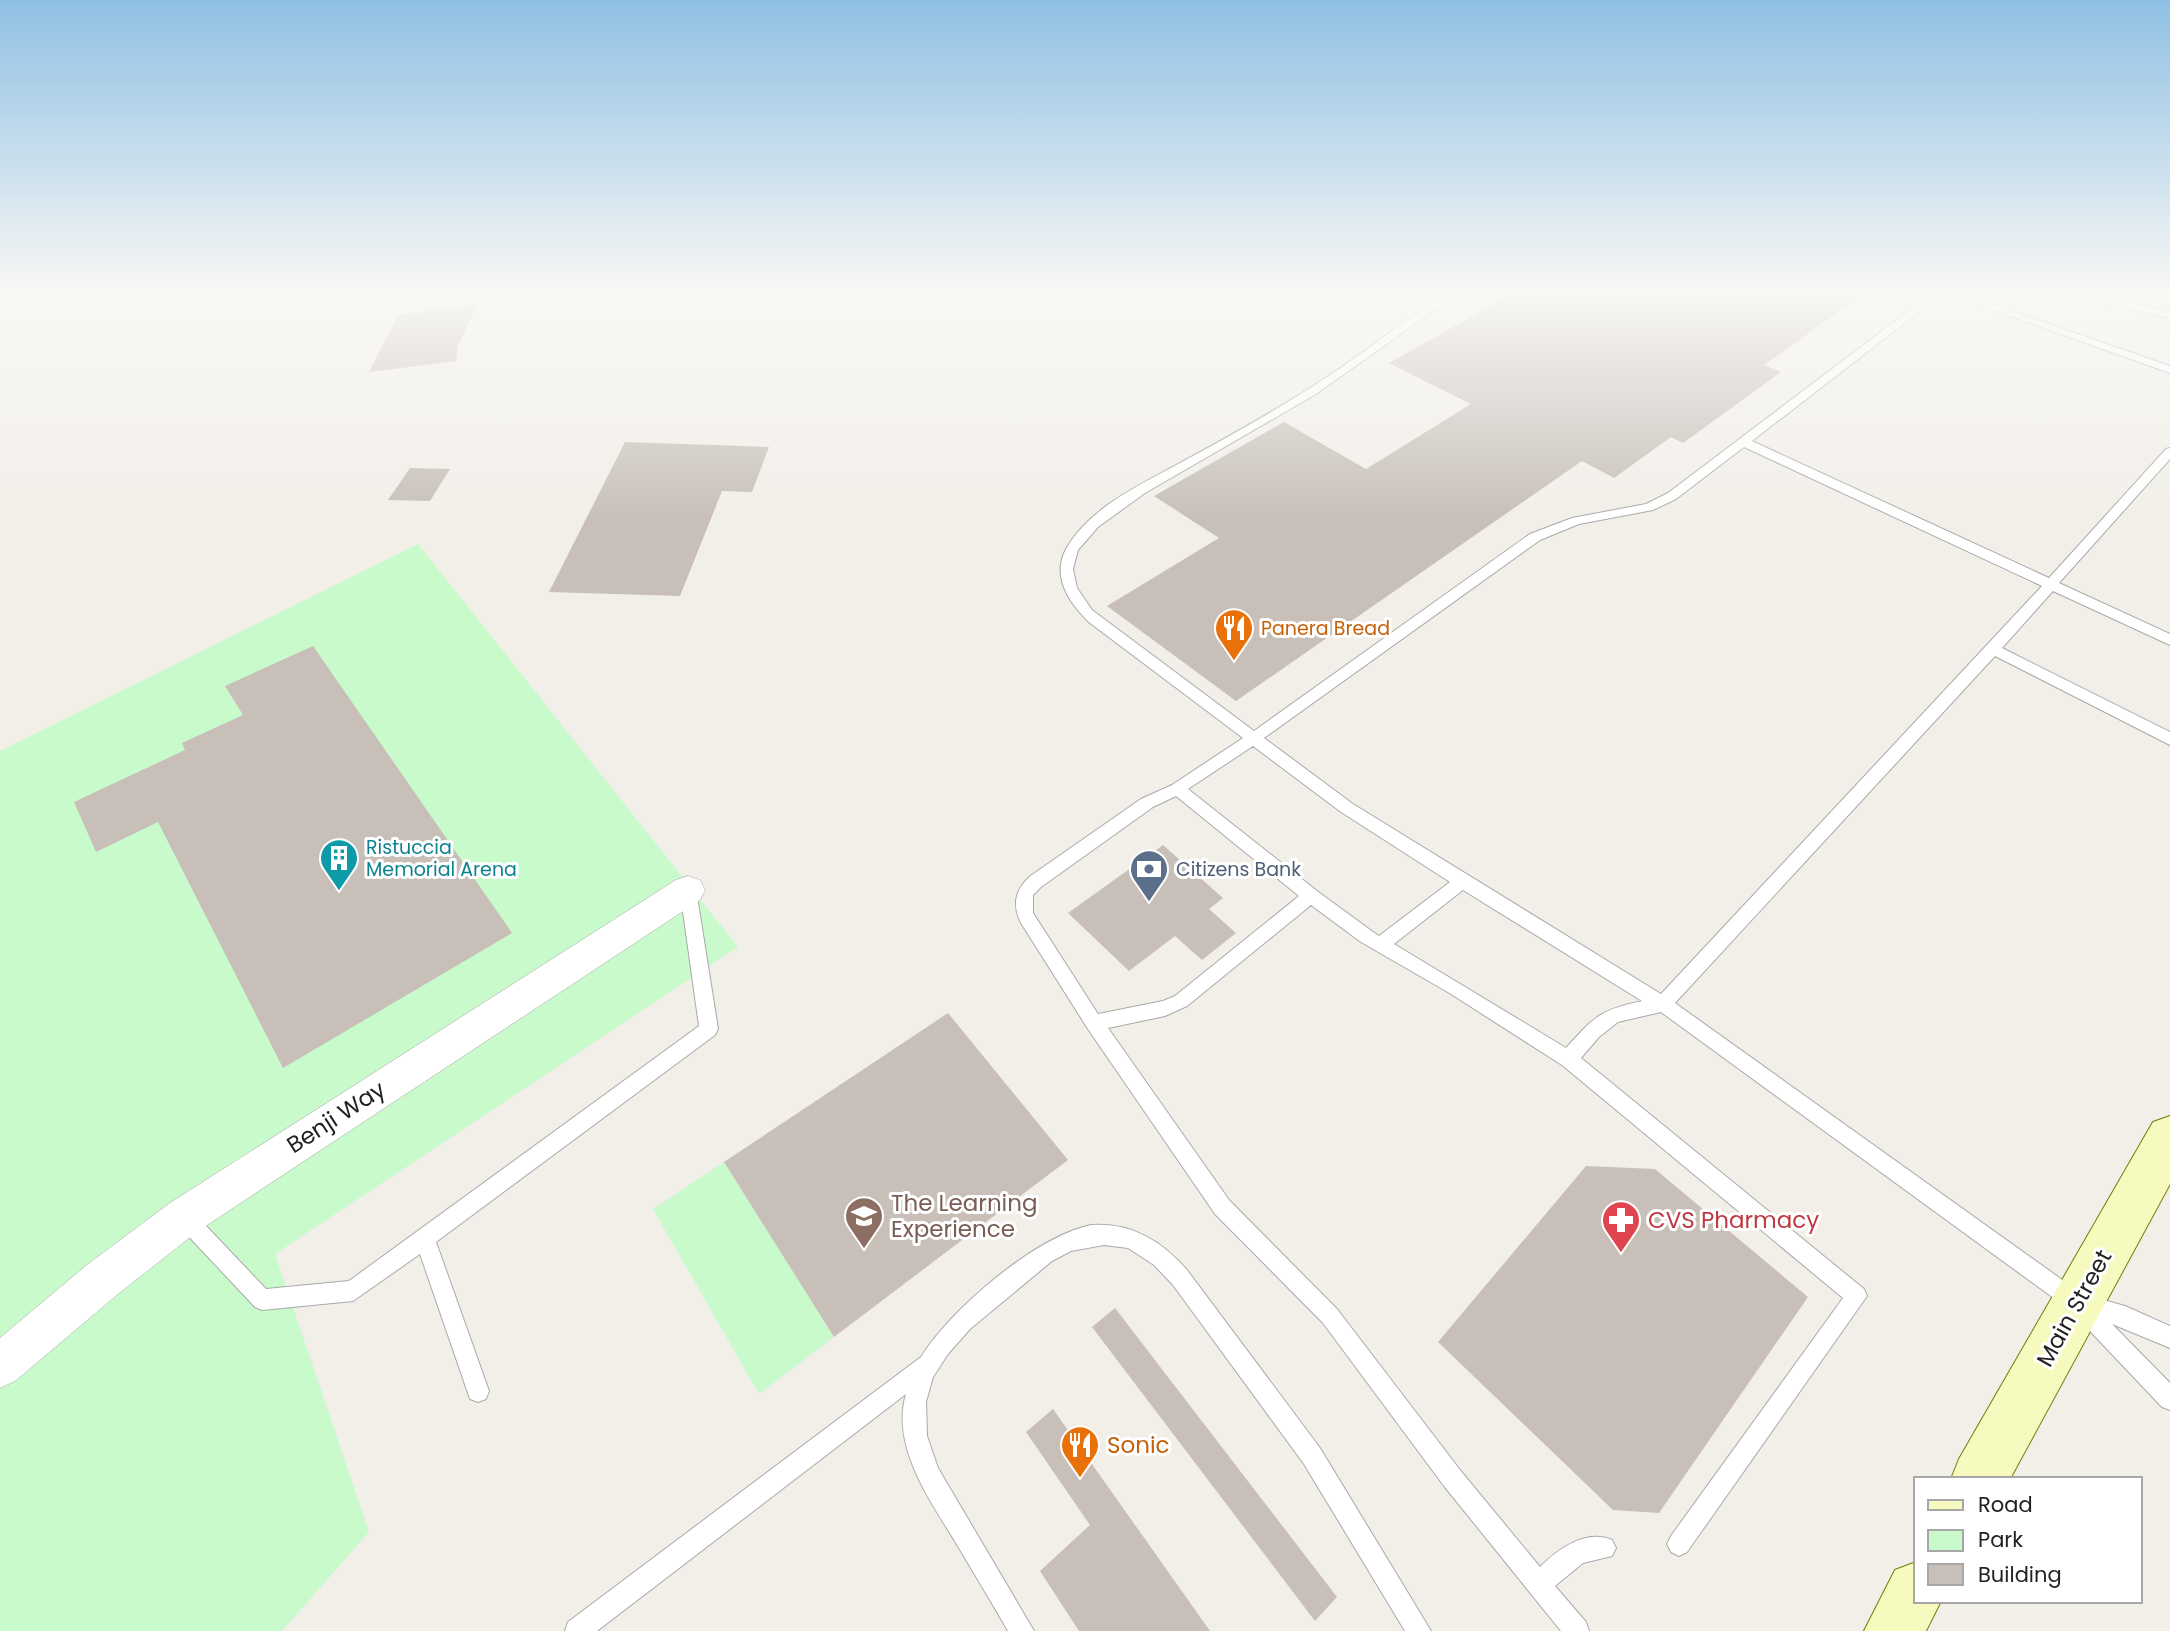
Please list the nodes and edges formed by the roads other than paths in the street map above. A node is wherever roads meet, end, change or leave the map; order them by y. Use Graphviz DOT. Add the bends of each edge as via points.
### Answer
graph roads {
  1 [pos="1342,370"];
  2 [pos="1838,370"];
  3 [pos="1744,442"];
  4 [pos="2170,452"];
  5 [pos="2051,584"];
  6 [pos="2170,639"];
  7 [pos="1993,649"];
  8 [pos="1253,739"];
  9 [pos="2170,739"];
  10 [pos="1177,789"];
  11 [pos="1462,881"];
  12 [pos="688,890"];
  13 [pos="1311,897"];
  14 [pos="1380,945"];
  15 [pos="1663,1004"];
  16 [pos="1094,1023"];
  17 [pos="1568,1059"];
  18 [pos="2170,1138"];
  19 [pos="184,1217"];
  20 [pos="425,1239"];
  21 [pos="2077,1303"];
  22 [pos="2170,1337"];
  23 [pos="0,1366"];
  24 [pos="925,1366"];
  25 [pos="478,1391"];
  26 [pos="2170,1399"];
  27 [pos="1980,1477"];
  28 [pos="1679,1545"];
  29 [pos="1604,1548"];
  30 [pos="1540,1585"];
  31 [pos="1914,1595"];
  32 [pos="577,1631"];
  33 [pos="1022,1631"];
  34 [pos="1419,1631"];
  35 [pos="1577,1631"];
  36 [pos="1894,1631"];
  1 -- 8 [label="lane" via="1121,503 1084,533 1068,564 1068,579 1081,607"];
  2 -- 3 [label="lane"];
  3 -- 5 [label="lane"];
  3 -- 8 [label="lane" via="1662,502 1576,520 1535,537"];
  4 -- 5 [label="lane"];
  5 -- 6 [label="lane"];
  5 -- 7 [label="lane"];
  7 -- 9 [label="lane"];
  7 -- 15 [label="lane"];
  8 -- 10 [label="lane"];
  8 -- 11 [label="lane" via="1347,808"];
  10 -- 13 [label="lane"];
  10 -- 16 [label="lane" via="1147,803 1025,893 1023,913"];
  11 -- 14 [label="lane"];
  11 -- 15 [label="lane"];
  12 -- 19 [label="street, Benji Way"];
  12 -- 20 [label="lane" via="709,1029"];
  13 -- 14 [label="lane"];
  13 -- 16 [label="lane" via="1181,1002"];
  14 -- 17 [label="lane"];
  15 -- 17 [label="lane" via="1612,1015"];
  15 -- 21 [label="lane"];
  16 -- 30 [label="lane" via="1222,1207 1330,1316 1451,1478"];
  17 -- 28 [label="lane" via="1857,1296"];
  18 -- 21 [label="main road, Main Street"];
  19 -- 20 [label="lane" via="262,1300 353,1291"];
  19 -- 23 [label="street, Benji Way"];
  20 -- 25 [label="lane"];
  21 -- 22 [label="lane"];
  21 -- 26 [label="lane"];
  21 -- 27 [label="main road, Main Street"];
  24 -- 32 [label="lane"];
  24 -- 33 [label="lane" via="913,1409 918,1454"];
  24 -- 34 [label="lane" via="951,1333 1062,1243 1101,1234 1141,1243 1173,1270 1296,1432"];
  29 -- 30 [label="lane" via="1567,1557"];
  30 -- 35 [label="lane"];
  31 -- 36 [label="main road"];
}
